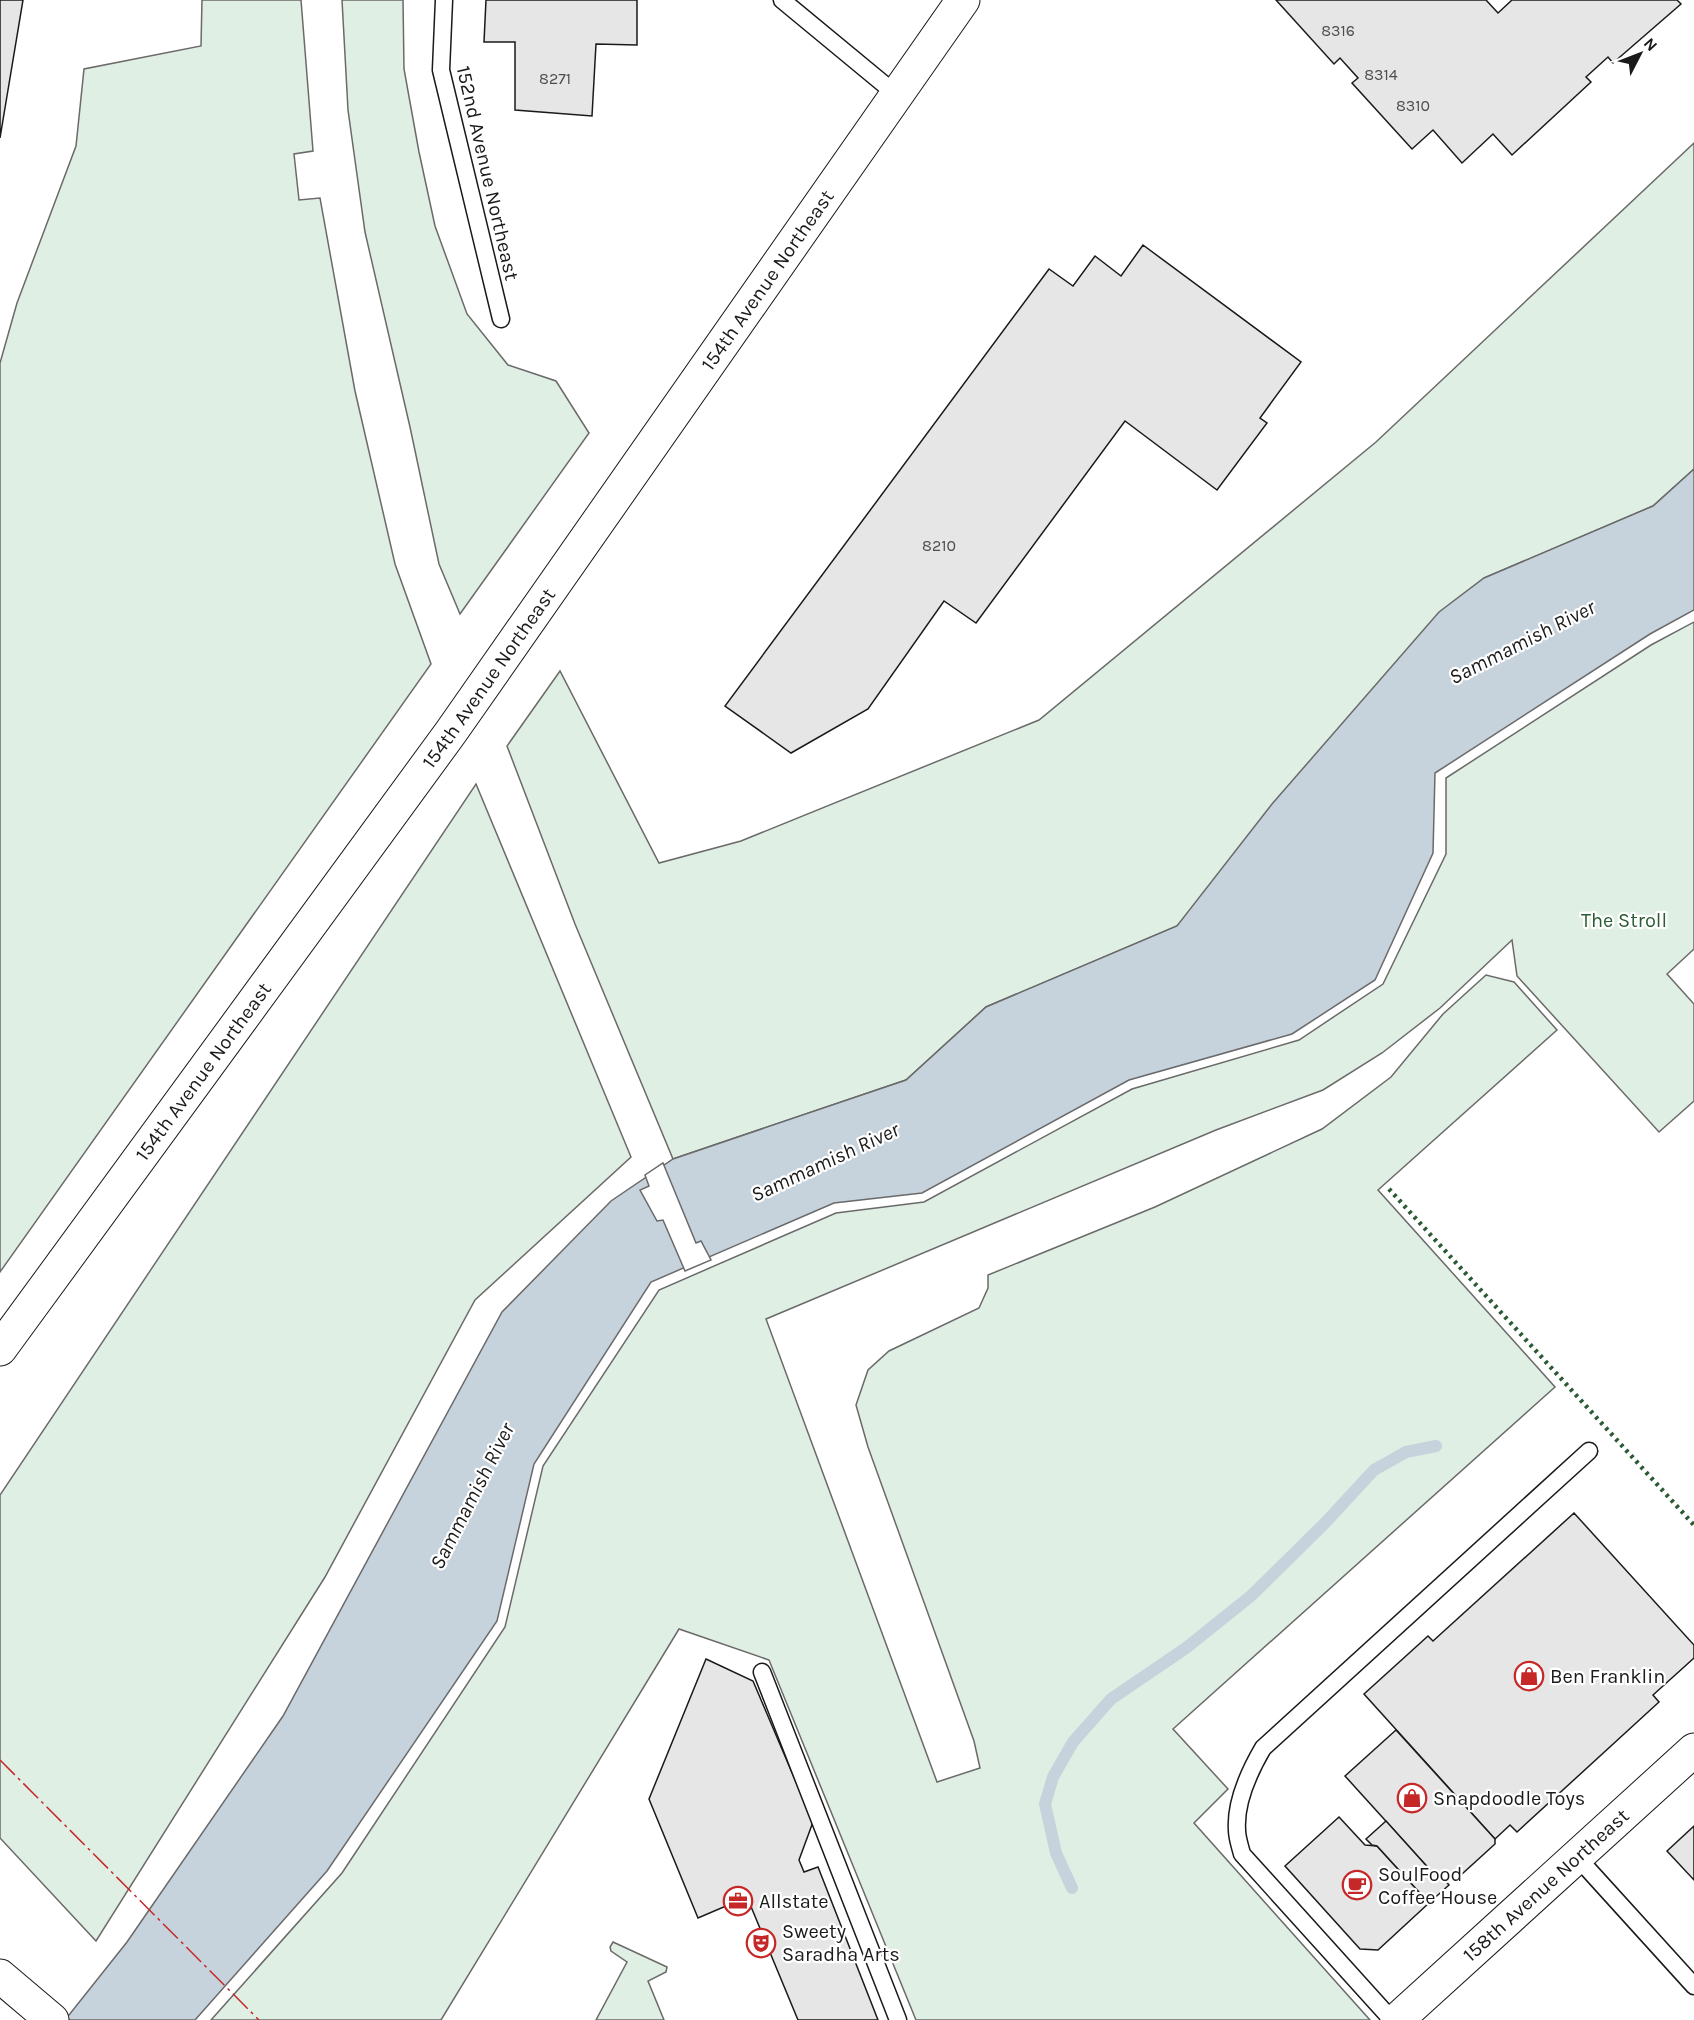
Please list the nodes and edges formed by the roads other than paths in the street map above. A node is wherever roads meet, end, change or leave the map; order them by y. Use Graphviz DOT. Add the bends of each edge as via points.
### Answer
graph roads {
  1 [pos="444,0"];
  2 [pos="782,0"];
  3 [pos="963,0"];
  4 [pos="897,95"];
  5 [pos="501,319"];
  6 [pos="0,1349"];
  7 [pos="1589,1451"];
  8 [pos="762,1672"];
  9 [pos="1694,1750"];
  10 [pos="1577,1857"];
  11 [pos="0,1976"];
  12 [pos="1694,1986"];
  13 [pos="52,2020"];
  14 [pos="898,2020"];
  15 [pos="1392,2020"];
  16 [pos="1397,2020"];
  1 -- 5 [label="lane, 152nd Avenue Northeast" via="441,70"];
  2 -- 4 [label="lane"];
  3 -- 4 [label="main road, 154th Avenue Northeast"];
  4 -- 6 [label="main road, 154th Avenue Northeast" via="451,732"];
  7 -- 15 [label="lane" via="1263,1748 1250,1772 1236,1831 1242,1854"];
  8 -- 14 [label="lane"];
  9 -- 10 [label="main road, 158th Avenue Northeast"];
  10 -- 12 [label="lane"];
  10 -- 16 [label="main road, 158th Avenue Northeast"];
  11 -- 13 [label="main road"];
}
